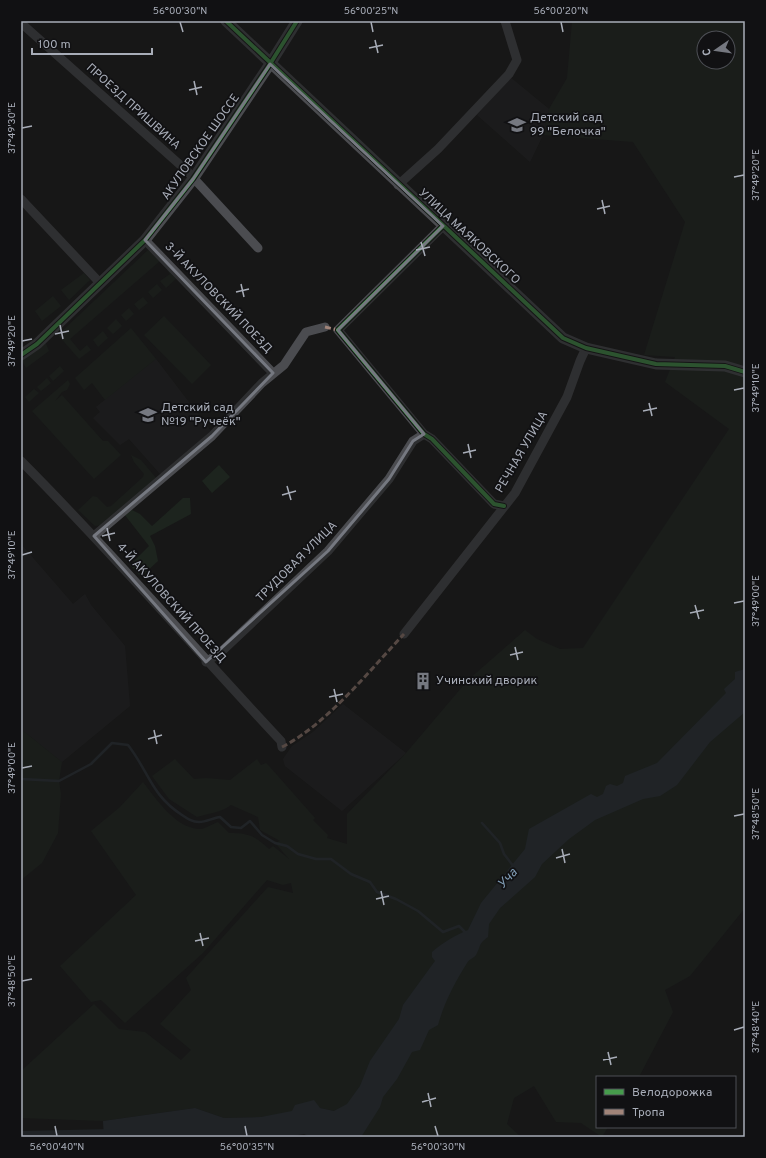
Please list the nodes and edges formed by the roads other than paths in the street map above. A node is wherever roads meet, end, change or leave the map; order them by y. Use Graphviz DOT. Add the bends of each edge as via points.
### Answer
graph roads {
  1 [pos="226,21"];
  2 [pos="297,21"];
  3 [pos="504,21"];
  4 [pos="21,23"];
  5 [pos="270,64"];
  6 [pos="194,179"];
  7 [pos="398,185"];
  8 [pos="21,199"];
  9 [pos="443,226"];
  10 [pos="145,240"];
  11 [pos="258,248"];
  12 [pos="100,284"];
  13 [pos="325,327"];
  14 [pos="586,348"];
  15 [pos="21,355"];
  16 [pos="745,372"];
  17 [pos="273,373"];
  18 [pos="424,434"];
  19 [pos="21,460"];
  20 [pos="504,506"];
  21 [pos="94,536"];
  22 [pos="404,634"];
  23 [pos="206,662"];
  24 [pos="282,747"];
  1 -- 5 [label="street, УЛИЦА МАЯКОВСКОГО"];
  2 -- 5 [label="street, АКУЛОВСКОЕ ШОССЕ"];
  3 -- 7 [label="street" via="517,60 509,74 438,149"];
  4 -- 6 [label="street, ПРОЕЗД ПРИШВИНА"];
  5 -- 6 [label="street, АКУЛОВСКОЕ ШОССЕ"];
  5 -- 7 [label="street, УЛИЦА МАЯКОВСКОГО"];
  6 -- 10 [label="street, АКУЛОВСКОЕ ШОССЕ"];
  6 -- 11 [label="street, ПРОЕЗД ПРИШВИНА"];
  7 -- 9 [label="street, УЛИЦА МАЯКОВСКОГО"];
  8 -- 12 [label="street"];
  9 -- 14 [label="street, УЛИЦА МАЯКОВСКОГО" via="563,338"];
  9 -- 18 [label="street" via="338,330"];
  10 -- 12 [label="street, АКУЛОВСКОЕ ШОССЕ"];
  10 -- 17 [label="street, 3-Й АКУЛОВСКИЙ ПОЕЗД"];
  12 -- 15 [label="street, АКУЛОВСКОЕ ШОССЕ" via="37,344"];
  13 -- 17 [label="street" via="306,332 284,365"];
  14 -- 16 [label="street, УЛИЦА МАЯКОВСКОГО" via="656,364 725,366"];
  14 -- 20 [label="street, РЕЧНАЯ УЛИЦА" via="567,397 515,493"];
  17 -- 21 [label="street" via="212,436"];
  18 -- 20 [label="street" via="432,439 494,504"];
  18 -- 23 [label="street, ТРУДОВАЯ УЛИЦА" via="413,441 389,479 328,551 221,652"];
  19 -- 21 [label="street, 4-Й АКУЛОВСКИЙ ПРОЕЗД"];
  20 -- 22 [label="street, РЕЧНАЯ УЛИЦА"];
  21 -- 23 [label="street, 4-Й АКУЛОВСКИЙ ПРОЕЗД"];
  23 -- 24 [label="street, 4-Й АКУЛОВСКИЙ ПРОЕЗД" via="281,741"];
}
